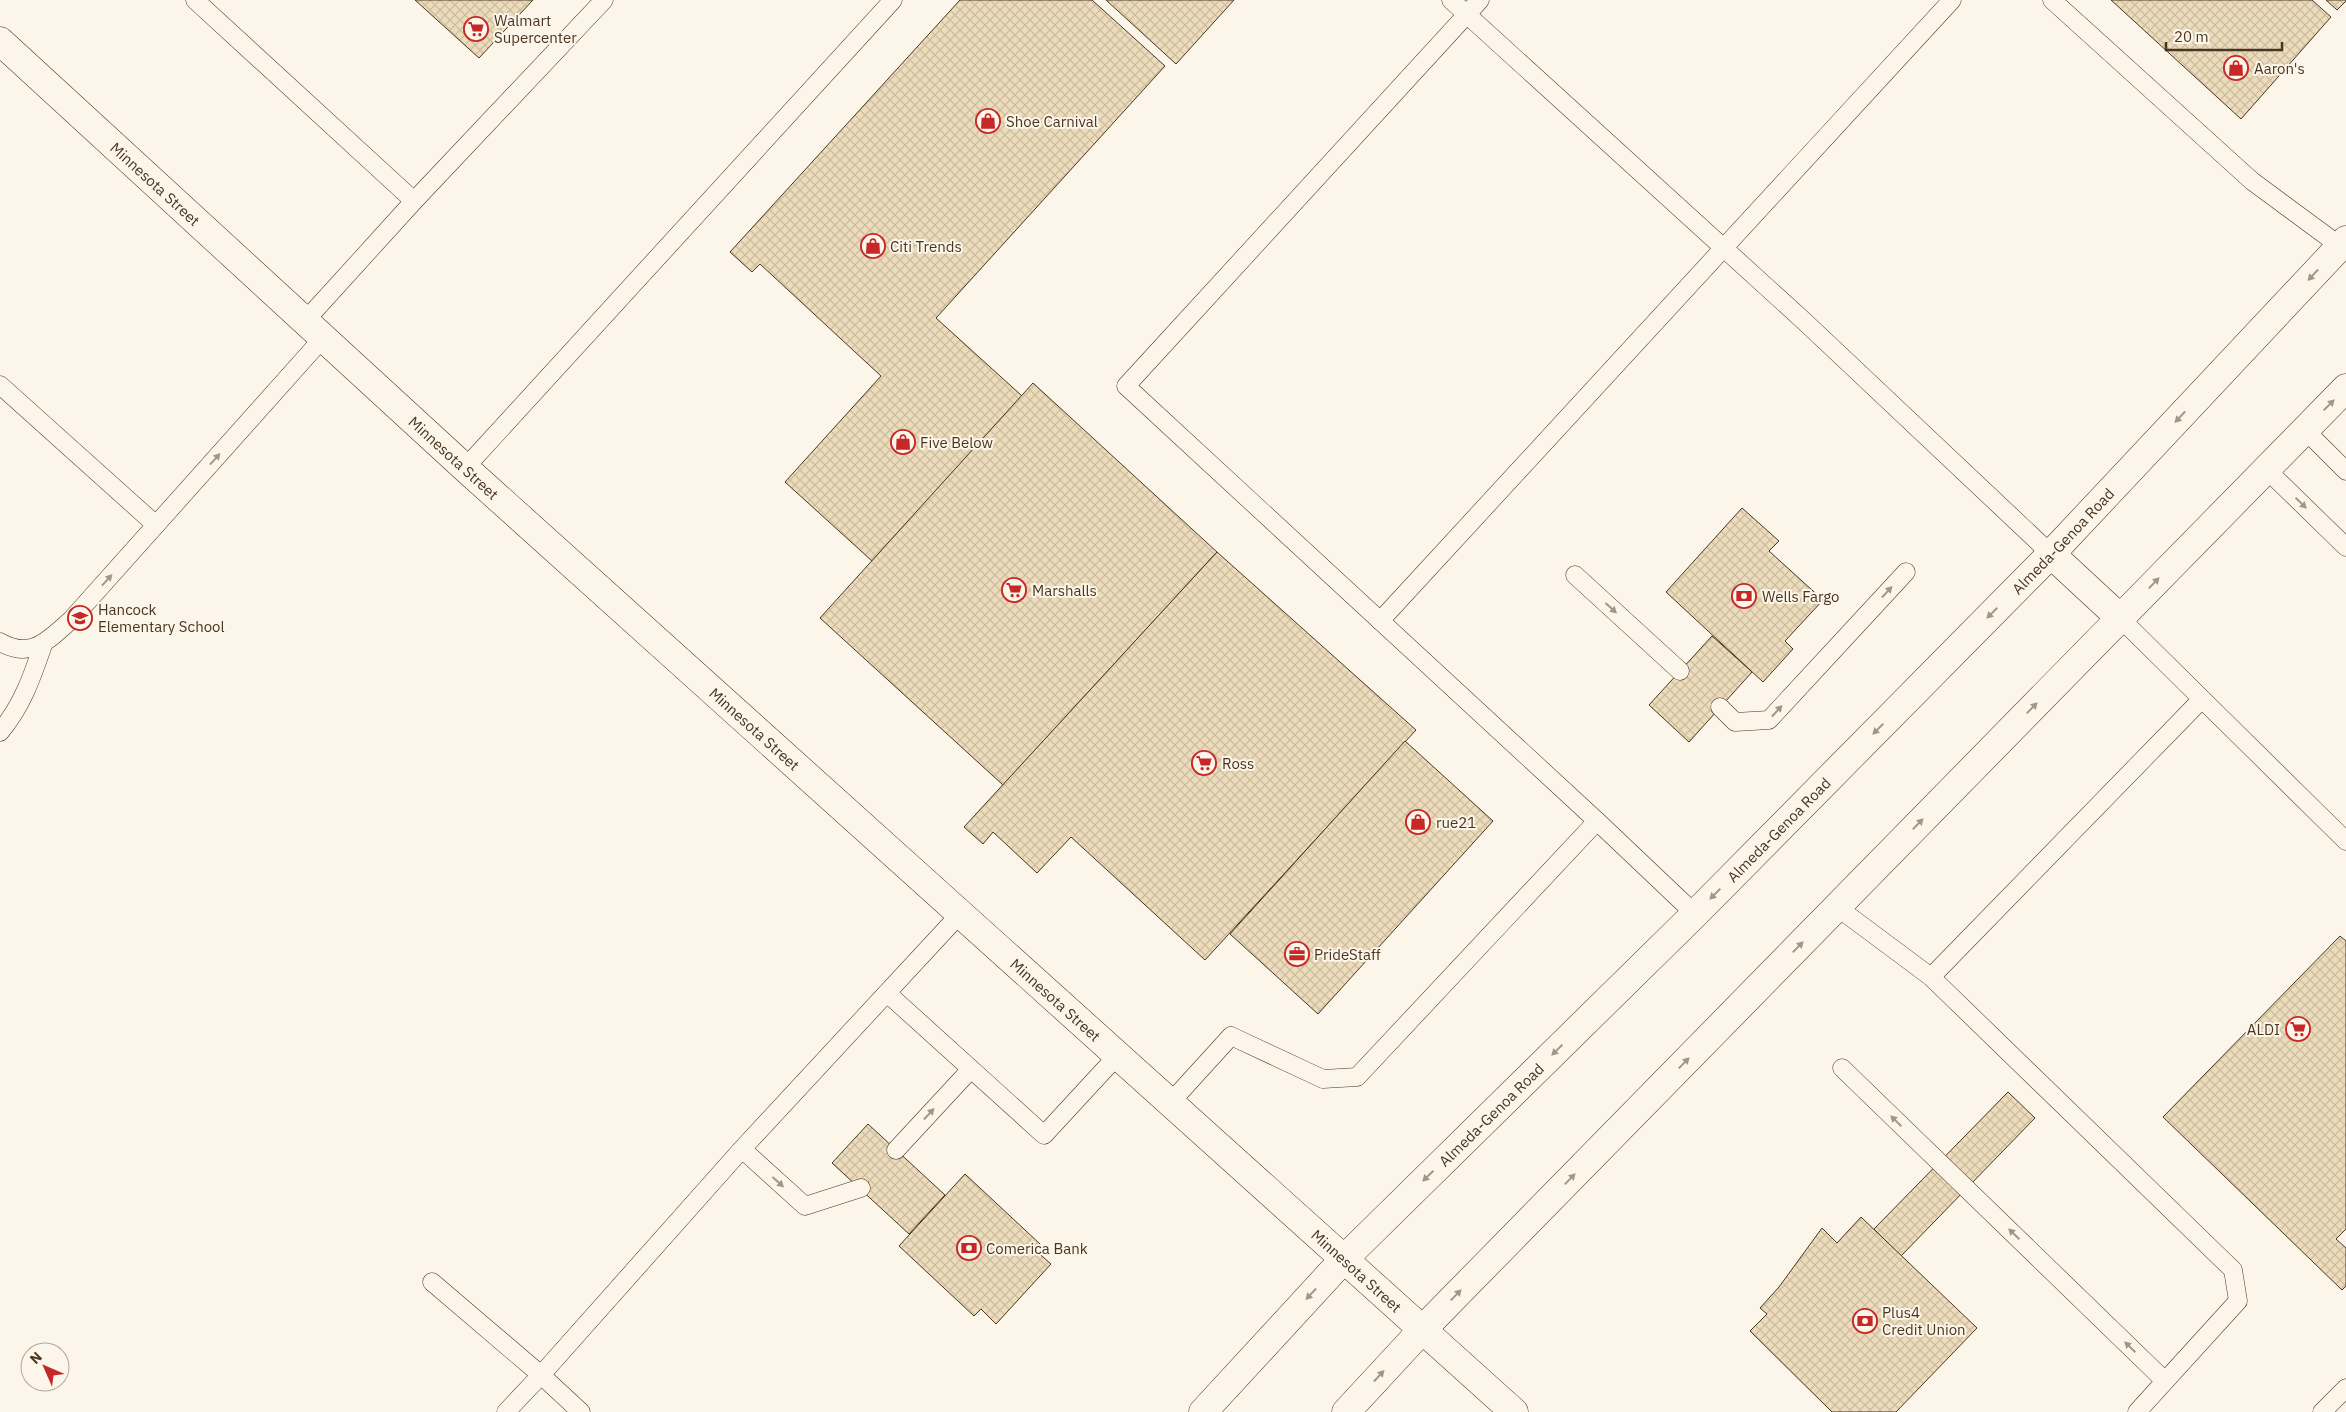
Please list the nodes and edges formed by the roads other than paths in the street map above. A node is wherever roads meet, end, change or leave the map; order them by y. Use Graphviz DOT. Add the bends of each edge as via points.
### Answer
graph roads {
  1 [pos="196,0"];
  2 [pos="604,0"];
  3 [pos="893,0"];
  4 [pos="1451,0"];
  5 [pos="1480,0"];
  6 [pos="1952,0"];
  7 [pos="2052,0"];
  8 [pos="1467,14"];
  9 [pos="0,41"];
  10 [pos="414,201"];
  11 [pos="2343,243"];
  12 [pos="1724,248"];
  13 [pos="314,330"];
  14 [pos="0,385"];
  15 [pos="2346,388"];
  16 [pos="2305,430"];
  17 [pos="465,468"];
  18 [pos="2266,469"];
  19 [pos="2346,470"];
  20 [pos="156,525"];
  21 [pos="2346,547"];
  22 [pos="2051,554"];
  23 [pos="1906,572"];
  24 [pos="1575,575"];
  25 [pos="2120,618"];
  26 [pos="1380,621"];
  27 [pos="0,642"];
  28 [pos="43,645"];
  29 [pos="1680,670"];
  30 [pos="2202,699"];
  31 [pos="1720,707"];
  32 [pos="0,732"];
  33 [pos="1597,821"];
  34 [pos="2346,841"];
  35 [pos="1838,907"];
  36 [pos="960,914"];
  37 [pos="1695,914"];
  38 [pos="1932,977"];
  39 [pos="887,993"];
  40 [pos="1117,1056"];
  41 [pos="1842,1068"];
  42 [pos="971,1069"];
  43 [pos="1170,1103"];
  44 [pos="742,1149"];
  45 [pos="896,1150"];
  46 [pos="861,1188"];
  47 [pos="1344,1259"];
  48 [pos="432,1282"];
  49 [pos="1422,1330"];
  50 [pos="541,1375"];
  51 [pos="2165,1381"];
  52 [pos="2346,1388"];
  53 [pos="506,1412"];
  54 [pos="580,1412"];
  55 [pos="1203,1412"];
  56 [pos="1346,1412"];
  57 [pos="1514,1412"];
  58 [pos="2137,1412"];
  59 [pos="2322,1412"];
  1 -- 10 [label="lane"];
  2 -- 10 [label="lane"];
  3 -- 17 [label="lane"];
  4 -- 8 [label="lane"];
  5 -- 8 [label="lane"];
  6 -- 12 [label="lane"];
  7 -- 11 [label="lane" via="2252,181"];
  8 -- 12 [label="lane"];
  8 -- 26 [label="lane" via="1126,386"];
  9 -- 13 [label="main road, Minnesota Street"];
  10 -- 13 [label="lane"];
  11 -- 22 [label="main road, Almeda-Genoa Road, one-way"];
  12 -- 22 [label="lane"];
  12 -- 26 [label="lane"];
  13 -- 17 [label="main road, Minnesota Street"];
  20 -- 13 [label="lane, one-way"];
  14 -- 20 [label="lane"];
  16 -- 15 [label="main road, one-way"];
  16 -- 18 [label="main road"];
  16 -- 19 [label="lane"];
  17 -- 36 [label="main road, Minnesota Street"];
  18 -- 21 [label="lane, one-way"];
  25 -- 18 [label="main road, one-way"];
  28 -- 20 [label="lane, one-way" via="71,620"];
  22 -- 25 [label="main road"];
  22 -- 37 [label="main road, Almeda-Genoa Road, one-way"];
  31 -- 23 [label="lane, one-way" via="1735,722 1768,720"];
  24 -- 29 [label="lane, one-way"];
  25 -- 30 [label="lane"];
  35 -- 25 [label="main road, one-way"];
  26 -- 33 [label="lane"];
  27 -- 28 [label="lane" via="24,650"];
  28 -- 32 [label="lane" via="28,689"];
  30 -- 34 [label="lane"];
  30 -- 38 [label="lane"];
  33 -- 37 [label="lane"];
  33 -- 43 [label="lane" via="1358,1077 1322,1079 1231,1036"];
  35 -- 38 [label="lane"];
  49 -- 35 [label="main road, one-way"];
  36 -- 39 [label="lane"];
  36 -- 40 [label="main road, Minnesota Street"];
  37 -- 47 [label="main road, Almeda-Genoa Road, one-way"];
  38 -- 51 [label="lane" via="2233,1270 2238,1301"];
  39 -- 42 [label="lane"];
  39 -- 44 [label="lane"];
  40 -- 42 [label="lane" via="1044,1135"];
  40 -- 43 [label="main road, Minnesota Street"];
  51 -- 41 [label="lane, one-way"];
  45 -- 42 [label="lane, one-way"];
  43 -- 47 [label="main road, Minnesota Street"];
  44 -- 46 [label="lane, one-way" via="805,1206"];
  44 -- 50 [label="lane"];
  47 -- 49 [label="main road, Minnesota Street"];
  47 -- 55 [label="main road, Almeda-Genoa Road, one-way"];
  48 -- 50 [label="lane"];
  56 -- 49 [label="main road, one-way"];
  49 -- 57 [label="main road, Minnesota Street"];
  50 -- 53 [label="lane"];
  50 -- 54 [label="lane"];
  51 -- 58 [label="lane"];
  52 -- 59 [label="lane"];
}
